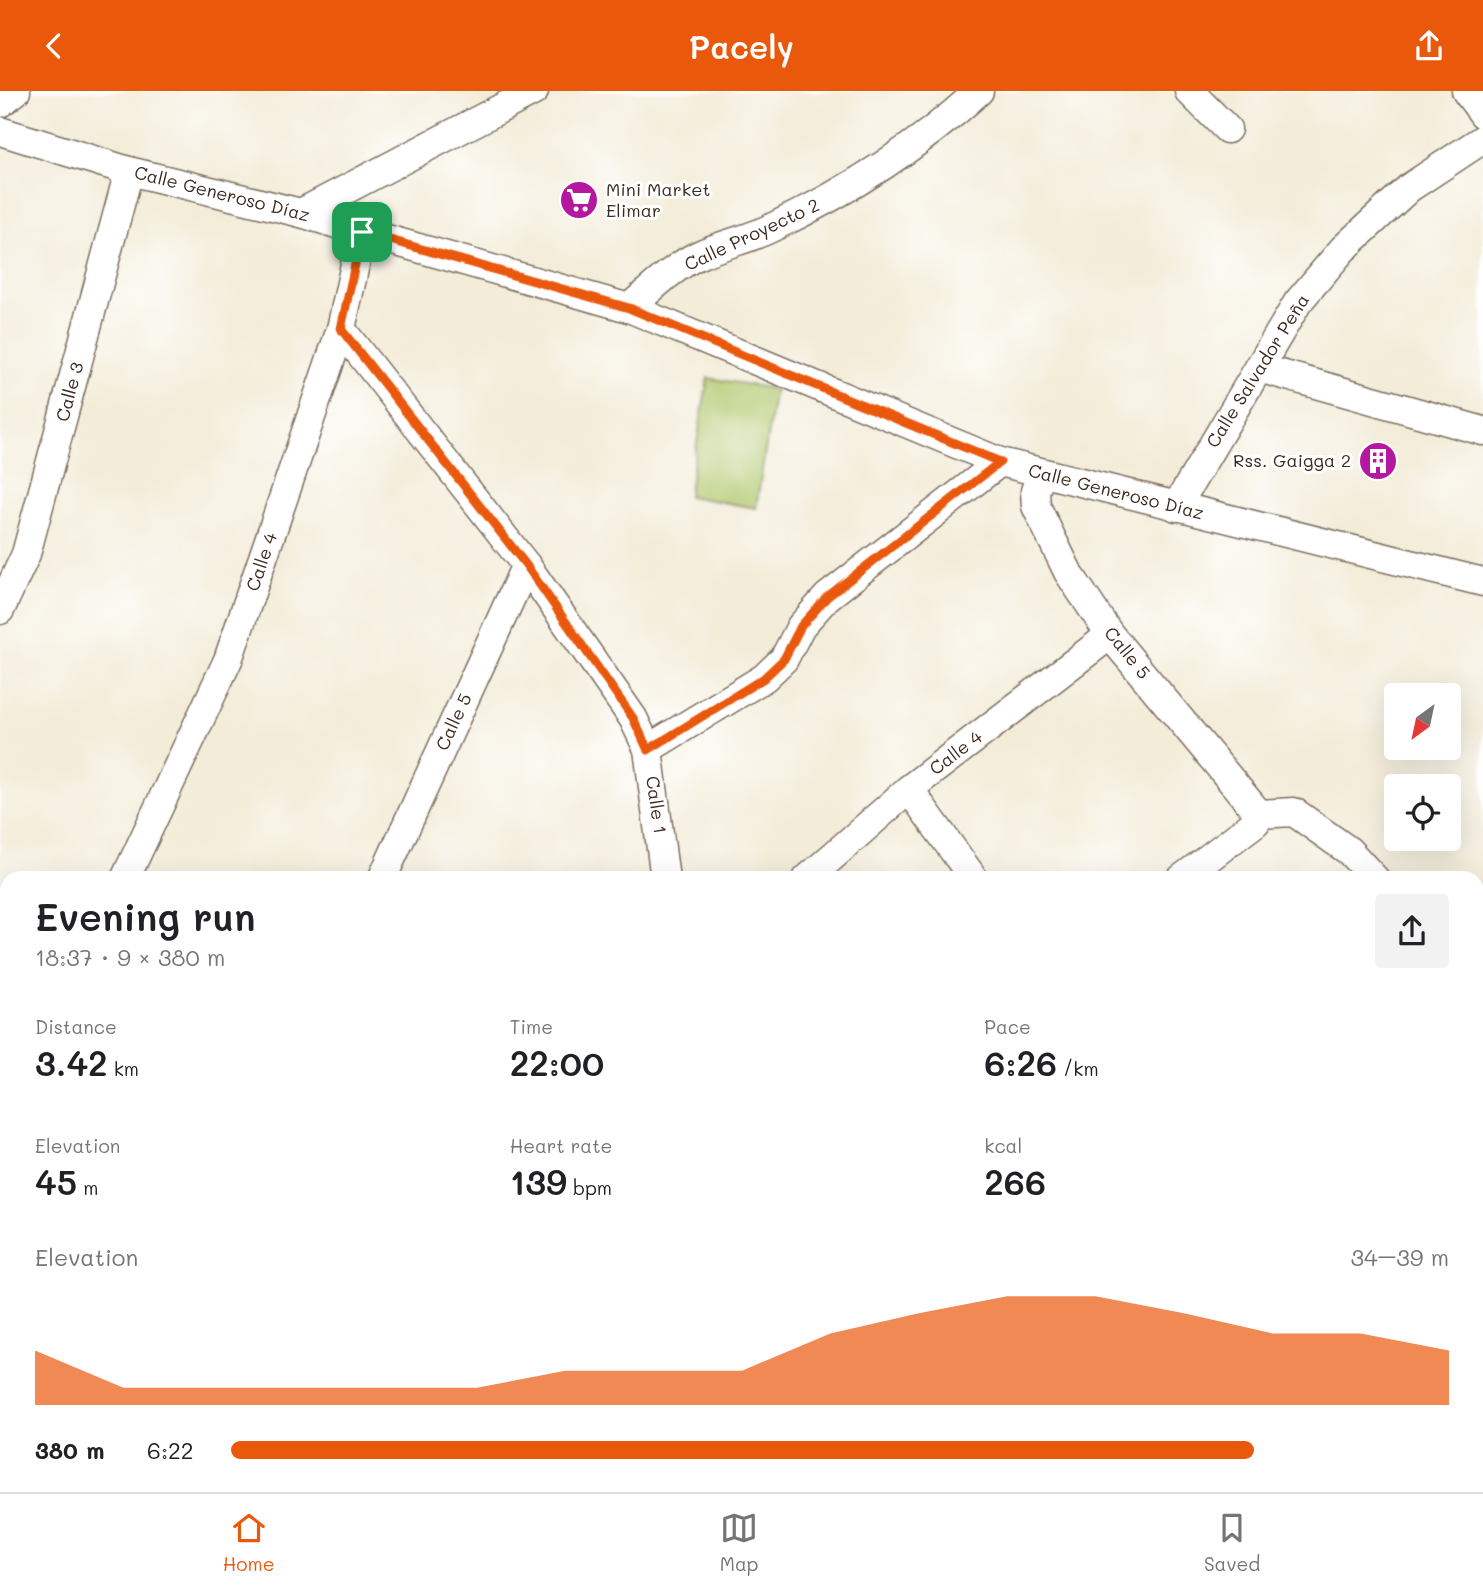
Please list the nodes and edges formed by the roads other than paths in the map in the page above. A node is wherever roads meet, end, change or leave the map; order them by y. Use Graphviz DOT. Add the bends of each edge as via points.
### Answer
graph roads {
  1 [pos="16,91"];
  2 [pos="534,91"];
  3 [pos="979,91"];
  4 [pos="1189,91"];
  5 [pos="1466,91"];
  6 [pos="0,103"];
  7 [pos="1483,114"];
  8 [pos="1227,129"];
  9 [pos="0,131"];
  10 [pos="1483,139"];
  11 [pos="129,170"];
  12 [pos="301,213"];
  13 [pos="362,232"];
  14 [pos="629,308"];
  15 [pos="341,329"];
  16 [pos="1259,368"];
  17 [pos="1483,431"];
  18 [pos="1000,462"];
  19 [pos="1041,474"];
  20 [pos="1177,507"];
  21 [pos="526,565"];
  22 [pos="1483,582"];
  23 [pos="0,610"];
  24 [pos="1111,635"];
  25 [pos="648,750"];
  26 [pos="909,789"];
  27 [pos="1259,814"];
  28 [pos="129,871"];
  29 [pos="386,871"];
  30 [pos="664,871"];
  31 [pos="816,871"];
  32 [pos="968,871"];
  33 [pos="1192,871"];
  34 [pos="1368,871"];
  1 -- 6 [label="street"];
  2 -- 12 [label="street"];
  3 -- 14 [label="street, Calle Proyecto 2" via="894,160 768,230 699,255"];
  4 -- 8 [label="street"];
  5 -- 7 [label="street"];
  9 -- 11 [label="street, Calle Generoso Díaz"];
  10 -- 16 [label="street, Calle Salvador Peña" via="1409,188 1343,249 1298,302"];
  11 -- 12 [label="street, Calle Generoso Díaz"];
  11 -- 23 [label="street, Calle 3" via="26,554"];
  12 -- 13 [label="street, Calle Generoso Díaz"];
  13 -- 14 [label="street, Calle Generoso Díaz"];
  13 -- 15 [label="street, Calle 4"];
  14 -- 18 [label="street, Calle Generoso Díaz"];
  15 -- 21 [label="street, Calle 1"];
  15 -- 28 [label="street, Calle 4" via="228,660"];
  16 -- 17 [label="street"];
  16 -- 20 [label="street, Calle Salvador Peña"];
  18 -- 19 [label="street, Calle Generoso Díaz"];
  18 -- 25 [label="street" via="827,597 801,626 784,659 764,678"];
  19 -- 20 [label="street, Calle Generoso Díaz"];
  19 -- 24 [label="street, Calle 5" via="1035,506 1068,572"];
  20 -- 22 [label="street, Calle Generoso Díaz"];
  21 -- 25 [label="street, Calle 1" via="633,718"];
  21 -- 29 [label="street, Calle 5"];
  24 -- 26 [label="street, Calle 4"];
  24 -- 27 [label="street, Calle 5"];
  25 -- 30 [label="street, Calle 1"];
  26 -- 31 [label="street, Calle 4"];
  26 -- 32 [label="street"];
  27 -- 33 [label="street" via="1256,822"];
  27 -- 34 [label="street" via="1294,812 1349,851"];
}
